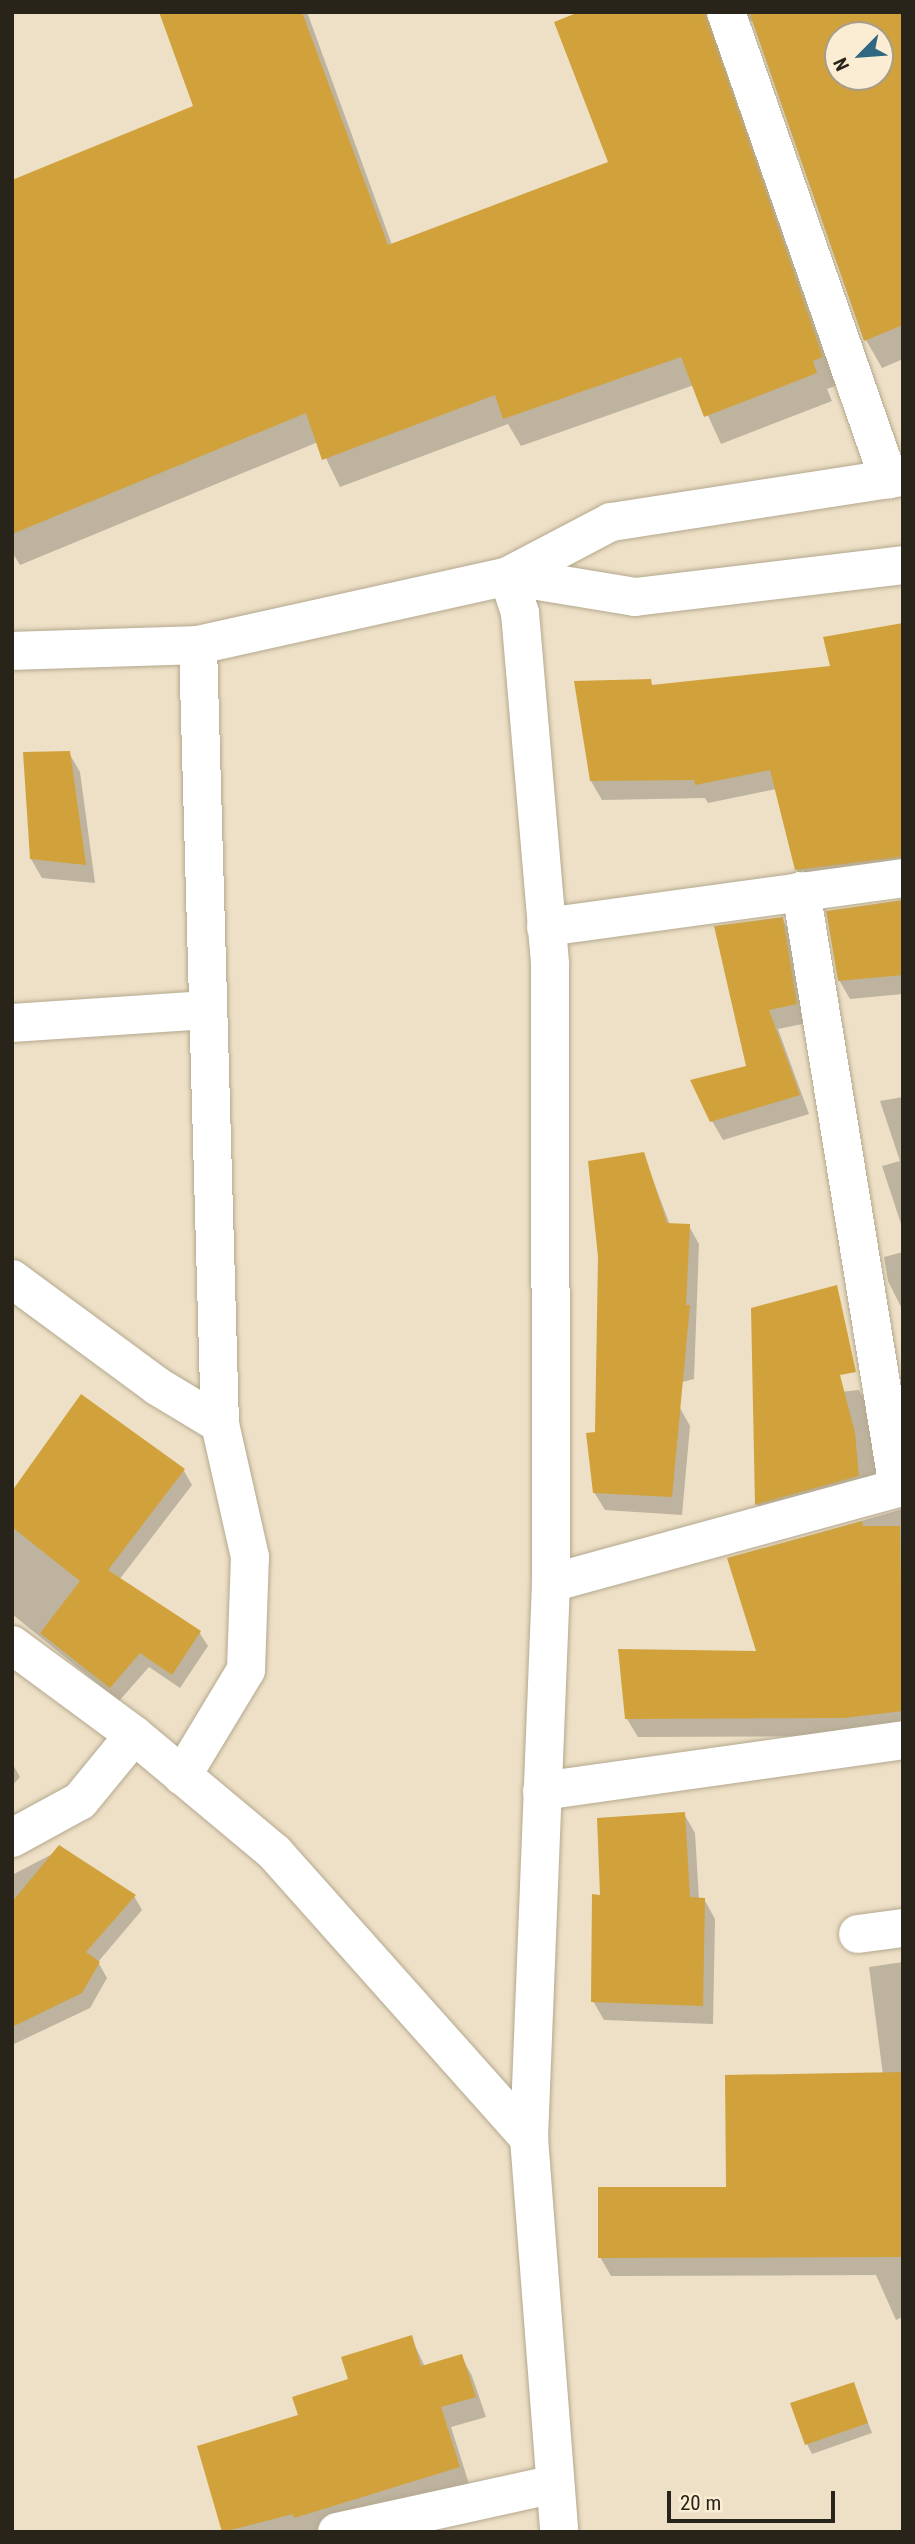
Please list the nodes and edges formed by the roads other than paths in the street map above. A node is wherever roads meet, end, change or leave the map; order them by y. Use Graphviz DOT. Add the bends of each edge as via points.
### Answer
graph roads {
  1 [pos="726,12"];
  2 [pos="896,478"];
  3 [pos="903,565"];
  4 [pos="508,576"];
  5 [pos="198,645"];
  6 [pos="12,651"];
  7 [pos="903,878"];
  8 [pos="801,891"];
  9 [pos="546,927"];
  10 [pos="207,1010"];
  11 [pos="12,1023"];
  12 [pos="12,1279"];
  13 [pos="220,1424"];
  14 [pos="901,1487"];
  15 [pos="551,1583"];
  16 [pos="12,1645"];
  17 [pos="134,1735"];
  18 [pos="903,1740"];
  19 [pos="182,1776"];
  20 [pos="542,1791"];
  21 [pos="12,1839"];
  22 [pos="903,1928"];
  23 [pos="858,1934"];
  24 [pos="529,2138"];
  25 [pos="555,2484"];
  26 [pos="337,2532"];
  27 [pos="559,2532"];
  1 -- 2 [label="street"];
  2 -- 4 [label="street" via="611,522"];
  3 -- 4 [label="street" via="635,597"];
  4 -- 5 [label="street"];
  4 -- 9 [label="street" via="520,613"];
  5 -- 6 [label="street"];
  5 -- 10 [label="street"];
  7 -- 8 [label="street"];
  8 -- 9 [label="street"];
  8 -- 14 [label="street"];
  9 -- 15 [label="street"];
  10 -- 11 [label="street"];
  10 -- 13 [label="street"];
  12 -- 13 [label="street" via="157,1387"];
  13 -- 19 [label="street" via="250,1557 246,1670"];
  14 -- 15 [label="street"];
  15 -- 20 [label="street"];
  16 -- 17 [label="street"];
  17 -- 19 [label="street"];
  17 -- 21 [label="street" via="80,1801"];
  18 -- 20 [label="street"];
  19 -- 24 [label="street" via="275,1853"];
  20 -- 24 [label="street"];
  22 -- 23 [label="street"];
  24 -- 25 [label="street"];
  25 -- 26 [label="street"];
  25 -- 27 [label="street"];
}
